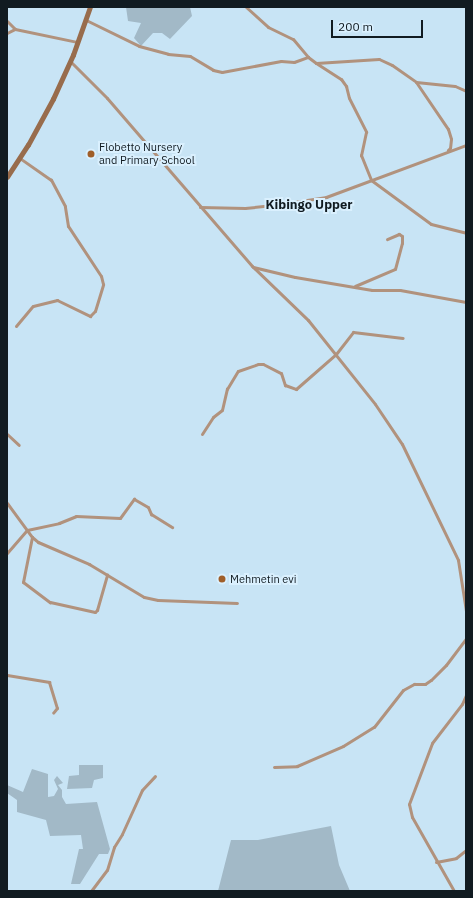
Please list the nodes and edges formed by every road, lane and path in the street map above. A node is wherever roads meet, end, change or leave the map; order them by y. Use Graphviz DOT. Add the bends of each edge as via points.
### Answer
graph roads {
  1 [pos="87,7"];
  2 [pos="90,7"];
  3 [pos="246,7"];
  4 [pos="88,14"];
  5 [pos="86,20"];
  6 [pos="7,21"];
  7 [pos="15,29"];
  8 [pos="7,33"];
  9 [pos="77,42"];
  10 [pos="308,57"];
  11 [pos="70,62"];
  12 [pos="316,63"];
  13 [pos="416,82"];
  14 [pos="466,91"];
  15 [pos="466,145"];
  16 [pos="445,152"];
  17 [pos="20,158"];
  18 [pos="7,177"];
  19 [pos="371,180"];
  20 [pos="200,207"];
  21 [pos="466,233"];
  22 [pos="387,240"];
  23 [pos="252,266"];
  24 [pos="353,287"];
  25 [pos="466,302"];
  26 [pos="16,326"];
  27 [pos="403,338"];
  28 [pos="336,354"];
  29 [pos="7,434"];
  30 [pos="202,434"];
  31 [pos="19,445"];
  32 [pos="7,503"];
  33 [pos="172,527"];
  34 [pos="27,530"];
  35 [pos="32,538"];
  36 [pos="7,553"];
  37 [pos="107,574"];
  38 [pos="237,603"];
  39 [pos="466,611"];
  40 [pos="466,638"];
  41 [pos="466,648"];
  42 [pos="7,676"];
  43 [pos="466,695"];
  44 [pos="53,713"];
  45 [pos="274,767"];
  46 [pos="155,776"];
  47 [pos="466,850"];
  48 [pos="436,862"];
  49 [pos="91,891"];
  50 [pos="454,891"];
  1 -- 4 [label="main road"];
  2 -- 4 [label="main road"];
  3 -- 10 [label="street" via="268,27 293,39"];
  4 -- 5 [label="main road"];
  5 -- 9 [label="main road"];
  5 -- 10 [label="street" via="143,48 190,56 213,70 222,72 281,61 294,62"];
  6 -- 7 [label="street"];
  7 -- 8 [label="street"];
  7 -- 9 [label="street"];
  9 -- 11 [label="main road"];
  10 -- 12 [label="street"];
  11 -- 17 [label="main road" via="53,99"];
  11 -- 20 [label="street" via="107,98"];
  12 -- 13 [label="street" via="379,59"];
  12 -- 19 [label="street" via="341,79 346,86 349,98 366,132 361,155"];
  13 -- 14 [label="street" via="455,86"];
  13 -- 16 [label="street" via="448,129 450,148"];
  15 -- 16 [label="street"];
  16 -- 19 [label="street"];
  17 -- 18 [label="main road"];
  17 -- 26 [label="street" via="52,180 65,206 68,226 101,276 103,284 95,311 90,316 57,300 32,306"];
  19 -- 20 [label="street" via="326,197 219,209"];
  19 -- 21 [label="street" via="431,224"];
  20 -- 23 [label="street"];
  22 -- 24 [label="street" via="399,234 402,236 395,269"];
  23 -- 24 [label="street" via="286,276"];
  23 -- 28 [label="street" via="308,320"];
  24 -- 25 [label="street" via="400,290"];
  27 -- 28 [label="street" via="353,332"];
  28 -- 30 [label="street" via="296,389 285,385 281,373 263,364 238,370 227,389 222,410 213,417"];
  28 -- 39 [label="street" via="402,444 458,560"];
  29 -- 31 [label="street"];
  32 -- 34 [label="street"];
  33 -- 34 [label="street" via="135,499 120,518 76,516 59,523"];
  34 -- 35 [label="street"];
  34 -- 36 [label="street"];
  35 -- 37 [label="street"];
  35 -- 37 [label="street" via="23,582 50,602 95,612"];
  37 -- 38 [label="street" via="151,599"];
  40 -- 45 [label="street" via="446,666 431,680 403,690 374,727 348,744 297,766"];
  41 -- 43 [label="street"];
  42 -- 44 [label="street" via="49,682 57,708"];
  43 -- 48 [label="street" via="460,709 432,743 409,804 412,817"];
  46 -- 49 [label="street" via="142,790 114,847 107,870"];
  47 -- 48 [label="street" via="456,858"];
  48 -- 50 [label="street"];
}
